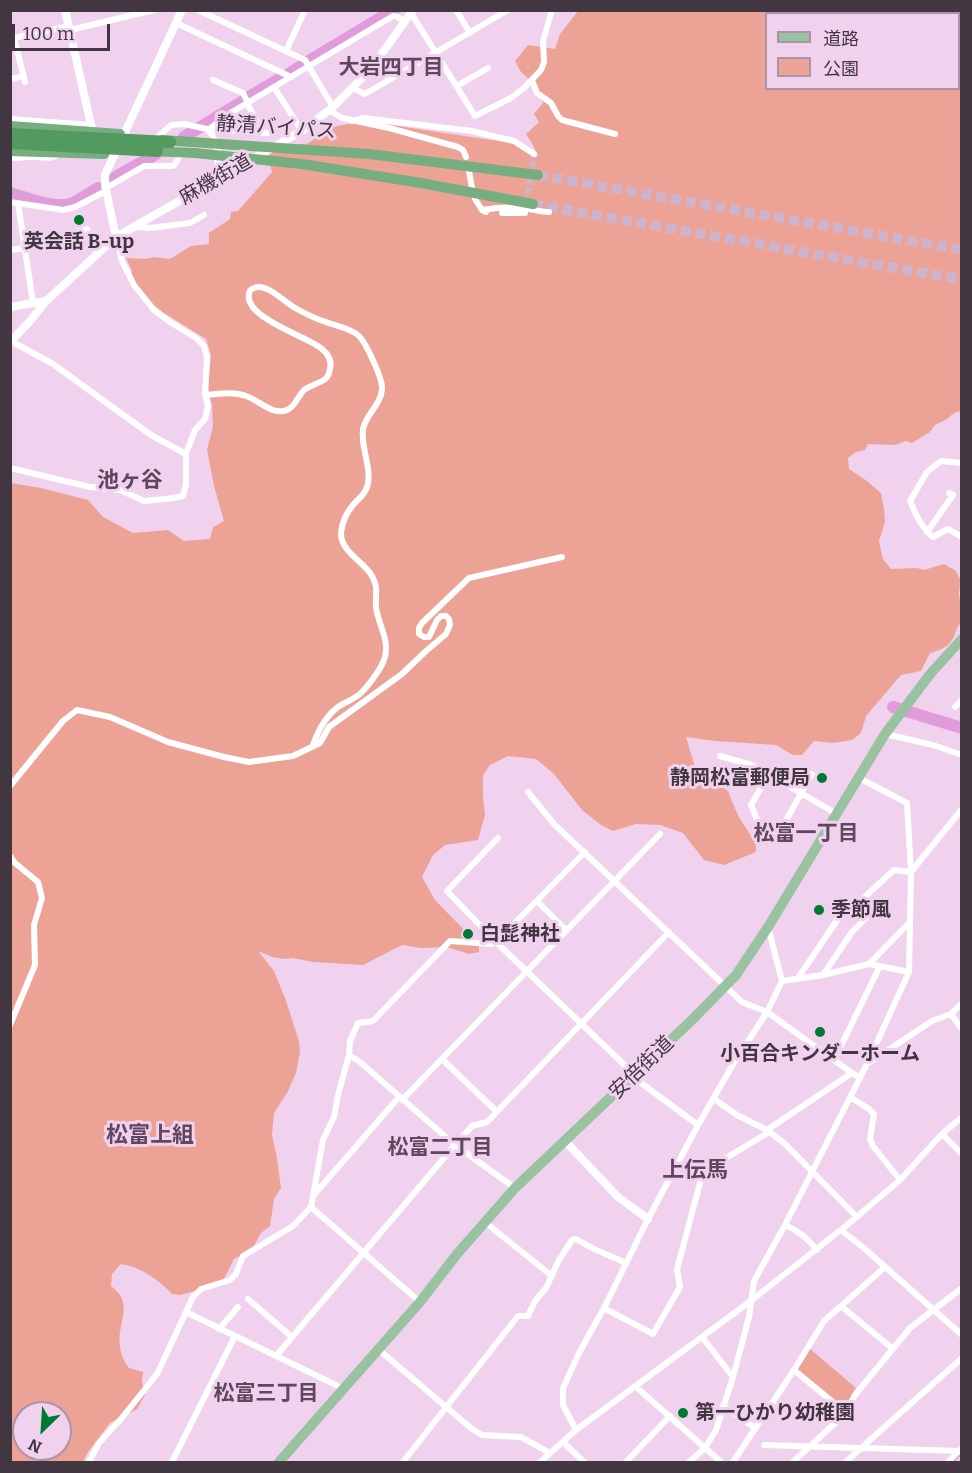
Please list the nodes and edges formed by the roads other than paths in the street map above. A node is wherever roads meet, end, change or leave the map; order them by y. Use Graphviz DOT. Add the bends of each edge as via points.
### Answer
graph roads {
  1 [pos="65,10"];
  2 [pos="154,10"];
  3 [pos="182,10"];
  4 [pos="198,10"];
  5 [pos="305,10"];
  6 [pos="456,10"];
  7 [pos="508,10"];
  8 [pos="552,10"];
  9 [pos="412,12"];
  10 [pos="495,14"];
  11 [pos="405,22"];
  12 [pos="176,23"];
  13 [pos="69,28"];
  14 [pos="470,33"];
  15 [pos="13,39"];
  16 [pos="286,51"];
  17 [pos="436,53"];
  18 [pos="309,66"];
  19 [pos="488,68"];
  20 [pos="291,77"];
  21 [pos="10,79"];
  22 [pos="213,80"];
  23 [pos="532,80"];
  24 [pos="457,86"];
  25 [pos="274,87"];
  26 [pos="353,88"];
  27 [pos="248,103"];
  28 [pos="331,108"];
  29 [pos="10,118"];
  30 [pos="352,120"];
  31 [pos="91,125"];
  32 [pos="10,126"];
  33 [pos="208,129"];
  34 [pos="302,131"];
  35 [pos="10,133"];
  36 [pos="615,134"];
  37 [pos="96,137"];
  38 [pos="122,138"];
  39 [pos="170,142"];
  40 [pos="10,143"];
  41 [pos="215,146"];
  42 [pos="65,147"];
  43 [pos="153,147"];
  44 [pos="102,149"];
  45 [pos="117,149"];
  46 [pos="10,151"];
  47 [pos="534,154"];
  48 [pos="180,156"];
  49 [pos="466,157"];
  50 [pos="10,158"];
  51 [pos="252,159"];
  52 [pos="469,171"];
  53 [pos="538,175"];
  54 [pos="213,181"];
  55 [pos="472,188"];
  56 [pos="106,190"];
  57 [pos="475,199"];
  58 [pos="14,202"];
  59 [pos="529,208"];
  60 [pos="482,210"];
  61 [pos="549,212"];
  62 [pos="204,215"];
  63 [pos="133,227"];
  64 [pos="116,237"];
  65 [pos="24,248"];
  66 [pos="10,250"];
  67 [pos="97,254"];
  68 [pos="46,301"];
  69 [pos="33,303"];
  70 [pos="10,307"];
  71 [pos="11,341"];
  72 [pos="205,395"];
  73 [pos="186,454"];
  74 [pos="962,463"];
  75 [pos="10,468"];
  76 [pos="949,493"];
  77 [pos="927,532"];
  78 [pos="962,537"];
  79 [pos="562,557"];
  80 [pos="961,640"];
  81 [pos="962,700"];
  82 [pos="955,707"];
  83 [pos="885,734"];
  84 [pos="313,745"];
  85 [pos="720,756"];
  86 [pos="962,756"];
  87 [pos="769,774"];
  88 [pos="812,774"];
  89 [pos="859,778"];
  90 [pos="10,786"];
  91 [pos="528,792"];
  92 [pos="801,793"];
  93 [pos="962,809"];
  94 [pos="837,814"];
  95 [pos="660,834"];
  96 [pos="498,838"];
  97 [pos="585,852"];
  98 [pos="10,856"];
  99 [pos="911,872"];
  100 [pos="615,880"];
  101 [pos="537,900"];
  102 [pos="858,903"];
  103 [pos="910,922"];
  104 [pos="768,927"];
  105 [pos="566,930"];
  106 [pos="669,932"];
  107 [pos="496,942"];
  108 [pos="869,964"];
  109 [pos="880,966"];
  110 [pos="526,971"];
  111 [pos="909,972"];
  112 [pos="823,975"];
  113 [pos="798,978"];
  114 [pos="782,981"];
  115 [pos="726,987"];
  116 [pos="962,1003"];
  117 [pos="767,1012"];
  118 [pos="951,1014"];
  119 [pos="580,1023"];
  120 [pos="10,1025"];
  121 [pos="962,1029"];
  122 [pos="349,1055"];
  123 [pos="442,1059"];
  124 [pos="834,1060"];
  125 [pos="867,1064"];
  126 [pos="852,1073"];
  127 [pos="634,1076"];
  128 [pos="860,1077"];
  129 [pos="850,1097"];
  130 [pos="401,1098"];
  131 [pos="714,1099"];
  132 [pos="496,1111"];
  133 [pos="962,1117"];
  134 [pos="698,1125"];
  135 [pos="768,1131"];
  136 [pos="942,1134"];
  137 [pos="565,1141"];
  138 [pos="455,1145"];
  139 [pos="962,1154"];
  140 [pos="811,1171"];
  141 [pos="900,1180"];
  142 [pos="515,1188"];
  143 [pos="313,1197"];
  144 [pos="311,1207"];
  145 [pos="857,1217"];
  146 [pos="648,1219"];
  147 [pos="486,1223"];
  148 [pos="785,1224"];
  149 [pos="841,1230"];
  150 [pos="817,1250"];
  151 [pos="364,1253"];
  152 [pos="626,1263"];
  153 [pos="885,1267"];
  154 [pos="552,1276"];
  155 [pos="962,1288"];
  156 [pos="248,1299"];
  157 [pos="752,1300"];
  158 [pos="420,1302"];
  159 [pos="841,1305"];
  160 [pos="238,1306"];
  161 [pos="604,1308"];
  162 [pos="933,1309"];
  163 [pos="186,1312"];
  164 [pos="219,1329"];
  165 [pos="962,1335"];
  166 [pos="235,1336"];
  167 [pos="292,1337"];
  168 [pos="702,1337"];
  169 [pos="377,1349"];
  170 [pos="893,1349"];
  171 [pos="276,1356"];
  172 [pos="962,1358"];
  173 [pos="794,1370"];
  174 [pos="733,1377"];
  175 [pos="635,1386"];
  176 [pos="344,1389"];
  177 [pos="723,1406"];
  178 [pos="446,1407"];
  179 [pos="846,1413"];
  180 [pos="670,1416"];
  181 [pos="755,1428"];
  182 [pos="576,1430"];
  183 [pos="563,1442"];
  184 [pos="764,1445"];
  185 [pos="812,1446"];
  186 [pos="705,1448"];
  187 [pos="861,1448"];
  188 [pos="960,1450"];
  189 [pos="550,1453"];
  190 [pos="797,1461"];
  191 [pos="89,1462"];
  192 [pos="172,1462"];
  193 [pos="279,1462"];
  194 [pos="403,1462"];
  195 [pos="540,1462"];
  196 [pos="585,1462"];
  197 [pos="626,1462"];
  198 [pos="689,1462"];
  199 [pos="721,1462"];
  200 [pos="733,1462"];
  201 [pos="846,1462"];
  202 [pos="948,1462"];
  1 -- 13 [label="street"];
  2 -- 13 [label="street"];
  3 -- 12 [label="street"];
  4 -- 16 [label="street"];
  5 -- 16 [label="street"];
  6 -- 14 [label="street"];
  7 -- 10 [label="street"];
  8 -- 23 [label="street" via="543,41 541,70"];
  9 -- 11 [label="street, 麻機街道"];
  9 -- 17 [label="street"];
  10 -- 14 [label="street"];
  11 -- 18 [label="street" via="393,16"];
  11 -- 26 [label="street, 麻機街道"];
  12 -- 20 [label="street"];
  12 -- 38 [label="street"];
  13 -- 15 [label="street"];
  13 -- 31 [label="street"];
  14 -- 17 [label="street"];
  15 -- 21 [label="street" via="24,79"];
  16 -- 18 [label="street"];
  17 -- 24 [label="street"];
  17 -- 26 [label="street" via="365,94"];
  18 -- 20 [label="street"];
  18 -- 28 [label="street"];
  19 -- 24 [label="street"];
  20 -- 25 [label="street"];
  22 -- 27 [label="street" via="243,93"];
  23 -- 24 [label="street" via="511,98 475,116"];
  23 -- 36 [label="street" via="537,93 551,103 562,120"];
  25 -- 27 [label="street"];
  25 -- 34 [label="street"];
  26 -- 28 [label="street, 麻機街道"];
  27 -- 33 [label="street"];
  27 -- 33 [label="street" via="266,133"];
  28 -- 30 [label="street" via="342,118"];
  28 -- 34 [label="street, 麻機街道"];
  29 -- 31 [label="street"];
  30 -- 47 [label="street" via="472,131 514,141"];
  30 -- 49 [label="street" via="458,147"];
  31 -- 37 [label="street"];
  32 -- 39 [label="highway" via="134,135"];
  33 -- 41 [label="street"];
  33 -- 43 [label="street" via="171,125"];
  34 -- 51 [label="street, 麻機街道"];
  35 -- 37 [label="highway"];
  35 -- 39 [label="highway, 静清バイパス"];
  37 -- 38 [label="highway"];
  37 -- 44 [label="street"];
  38 -- 43 [label="highway"];
  38 -- 45 [label="street"];
  39 -- 53 [label="highway, 静清バイパス" via="369,154"];
  40 -- 42 [label="highway"];
  40 -- 43 [label="highway, 静清バイパス"];
  41 -- 43 [label="highway"];
  41 -- 51 [label="highway"];
  41 -- 54 [label="street" via="219,167"];
  42 -- 44 [label="highway"];
  42 -- 50 [label="street" via="51,158"];
  43 -- 45 [label="highway"];
  43 -- 46 [label="highway" via="119,154"];
  43 -- 59 [label="highway, 静清バイパス" via="422,183"];
  44 -- 45 [label="highway"];
  45 -- 56 [label="street" via="105,175"];
  48 -- 56 [label="street" via="173,166 144,166"];
  51 -- 54 [label="street, 麻機街道"];
  52 -- 55 [label="street"];
  54 -- 63 [label="street, 麻機街道"];
  56 -- 58 [label="street" via="63,210"];
  56 -- 64 [label="street"];
  57 -- 60 [label="street"];
  58 -- 65 [label="street"];
  59 -- 60 [label="street"];
  60 -- 61 [label="street" via="522,208"];
  62 -- 63 [label="street" via="190,223"];
  63 -- 64 [label="street, 麻機街道"];
  64 -- 67 [label="street, 麻機街道"];
  64 -- 72 [label="street" via="134,285 154,310 204,346"];
  65 -- 66 [label="street"];
  65 -- 67 [label="street" via="87,229"];
  65 -- 69 [label="street"];
  67 -- 68 [label="street, 麻機街道"];
  68 -- 69 [label="street"];
  68 -- 71 [label="street, 麻機街道"];
  69 -- 70 [label="street"];
  71 -- 73 [label="street" via="53,364 151,435"];
  72 -- 73 [label="street" via="205,419 195,430"];
  72 -- 84 [label="street" via="234,393 283,412 291,408 306,388 328,376 331,364 322,348 275,325 249,302 251,289 256,287 278,295 303,313 357,333 381,379 379,402 363,429 368,485 345,516 341,532 346,548 371,573 377,586 376,608 385,636 384,659 360,694 326,719"];
  73 -- 75 [label="street" via="183,496 144,501 120,490"];
  74 -- 77 [label="street" via="941,461 927,472 910,501"];
  76 -- 77 [label="street" via="953,495"];
  77 -- 78 [label="street" via="933,537 948,530"];
  79 -- 84 [label="street" via="469,578 419,628 419,634 429,637 437,620 446,616 450,624 446,634 402,674 329,727 320,742"];
  80 -- 83 [label="main road, 安倍街道"];
  81 -- 82 [label="street"];
  83 -- 86 [label="street"];
  83 -- 89 [label="main road, 安倍街道"];
  84 -- 90 [label="street" via="293,756 249,762 168,742 110,717 77,710 63,721"];
  85 -- 87 [label="street"];
  87 -- 92 [label="street"];
  87 -- 92 [label="street" via="751,805 758,822 774,834"];
  88 -- 92 [label="street"];
  89 -- 94 [label="main road, 安倍街道"];
  89 -- 99 [label="street" via="907,803"];
  91 -- 97 [label="street" via="554,824"];
  92 -- 94 [label="street"];
  93 -- 99 [label="street"];
  94 -- 104 [label="main road, 安倍街道"];
  95 -- 100 [label="street"];
  96 -- 107 [label="street" via="447,891"];
  97 -- 100 [label="street"];
  97 -- 101 [label="street"];
  98 -- 120 [label="street" via="38,882 42,898 34,925 36,965"];
  99 -- 102 [label="street" via="894,870"];
  99 -- 103 [label="street"];
  100 -- 105 [label="street"];
  100 -- 106 [label="street"];
  101 -- 105 [label="street"];
  101 -- 107 [label="street"];
  102 -- 112 [label="street" via="871,913 852,932"];
  102 -- 113 [label="street" via="840,916"];
  103 -- 108 [label="street"];
  103 -- 111 [label="street"];
  104 -- 114 [label="street"];
  104 -- 115 [label="main road, 安倍街道"];
  105 -- 110 [label="street"];
  106 -- 115 [label="street"];
  106 -- 119 [label="street"];
  107 -- 110 [label="street"];
  107 -- 122 [label="street" via="450,941 373,1021 358,1023"];
  108 -- 109 [label="street"];
  108 -- 112 [label="street"];
  109 -- 111 [label="street"];
  109 -- 124 [label="street"];
  110 -- 119 [label="street"];
  110 -- 123 [label="street"];
  111 -- 125 [label="street"];
  112 -- 113 [label="street"];
  113 -- 114 [label="street"];
  114 -- 117 [label="street"];
  115 -- 117 [label="street" via="742,1002"];
  115 -- 127 [label="main road, 安倍街道"];
  116 -- 118 [label="street"];
  117 -- 124 [label="street"];
  117 -- 131 [label="street"];
  118 -- 121 [label="street"];
  118 -- 125 [label="street" via="932,1021"];
  119 -- 127 [label="street"];
  119 -- 132 [label="street"];
  122 -- 130 [label="street"];
  122 -- 143 [label="street" via="334,1117 323,1140"];
  123 -- 130 [label="street"];
  123 -- 132 [label="street"];
  124 -- 126 [label="street"];
  125 -- 128 [label="street"];
  126 -- 128 [label="street"];
  126 -- 135 [label="street"];
  127 -- 134 [label="street"];
  127 -- 137 [label="main road, 安倍街道"];
  128 -- 129 [label="street"];
  129 -- 140 [label="street"];
  129 -- 141 [label="street" via="874,1114 870,1139"];
  130 -- 138 [label="street"];
  130 -- 143 [label="street"];
  131 -- 134 [label="street"];
  131 -- 135 [label="street"];
  132 -- 138 [label="street" via="487,1122 472,1126"];
  133 -- 136 [label="street"];
  134 -- 146 [label="street"];
  135 -- 140 [label="street"];
  135 -- 161 [label="street" via="703,1172 677,1269 680,1287 652,1334"];
  136 -- 139 [label="street"];
  136 -- 141 [label="street"];
  137 -- 142 [label="main road, 安倍街道"];
  137 -- 146 [label="street" via="618,1197"];
  138 -- 142 [label="street"];
  138 -- 151 [label="street"];
  140 -- 145 [label="street"];
  140 -- 148 [label="street"];
  141 -- 145 [label="street"];
  142 -- 147 [label="main road, 安倍街道"];
  143 -- 144 [label="street"];
  144 -- 151 [label="street"];
  144 -- 163 [label="street" via="293,1226 243,1256 230,1280 201,1289"];
  145 -- 149 [label="street"];
  146 -- 152 [label="street"];
  147 -- 154 [label="street"];
  147 -- 158 [label="main road, 安倍街道"];
  148 -- 150 [label="street" via="807,1238"];
  148 -- 157 [label="street" via="754,1281"];
  149 -- 150 [label="street"];
  149 -- 153 [label="street"];
  150 -- 157 [label="street"];
  151 -- 158 [label="street"];
  151 -- 167 [label="street"];
  152 -- 154 [label="street" via="576,1239"];
  152 -- 161 [label="street"];
  153 -- 159 [label="street"];
  153 -- 162 [label="street"];
  154 -- 178 [label="street" via="528,1316 518,1316"];
  155 -- 162 [label="street"];
  156 -- 167 [label="street"];
  157 -- 168 [label="street"];
  157 -- 174 [label="street"];
  158 -- 169 [label="main road, 安倍街道"];
  159 -- 170 [label="street"];
  159 -- 173 [label="street" via="824,1321"];
  160 -- 164 [label="street"];
  161 -- 182 [label="street" via="563,1388 563,1405"];
  162 -- 165 [label="street"];
  162 -- 170 [label="street"];
  163 -- 164 [label="street"];
  163 -- 191 [label="street" via="157,1374 99,1443"];
  164 -- 166 [label="street"];
  166 -- 171 [label="street"];
  166 -- 192 [label="street"];
  167 -- 171 [label="street"];
  168 -- 174 [label="street"];
  168 -- 175 [label="street"];
  169 -- 176 [label="main road, 安倍街道"];
  169 -- 178 [label="street"];
  170 -- 179 [label="street" via="855,1395"];
  171 -- 176 [label="street"];
  172 -- 187 [label="street"];
  173 -- 179 [label="street"];
  173 -- 181 [label="street"];
  174 -- 177 [label="street"];
  175 -- 180 [label="street"];
  175 -- 182 [label="street"];
  176 -- 193 [label="main road, 安倍街道"];
  177 -- 181 [label="street"];
  177 -- 186 [label="street" via="716,1430"];
  178 -- 189 [label="street" via="482,1435 521,1437"];
  178 -- 194 [label="street"];
  179 -- 185 [label="street"];
  180 -- 186 [label="street"];
  180 -- 197 [label="street"];
  181 -- 200 [label="street"];
  182 -- 183 [label="street"];
  183 -- 189 [label="street"];
  183 -- 196 [label="street"];
  184 -- 185 [label="street"];
  185 -- 187 [label="street"];
  185 -- 190 [label="street"];
  186 -- 198 [label="street"];
  186 -- 199 [label="street"];
  187 -- 188 [label="street"];
  187 -- 201 [label="street"];
  188 -- 202 [label="street"];
  189 -- 195 [label="street"];
}
